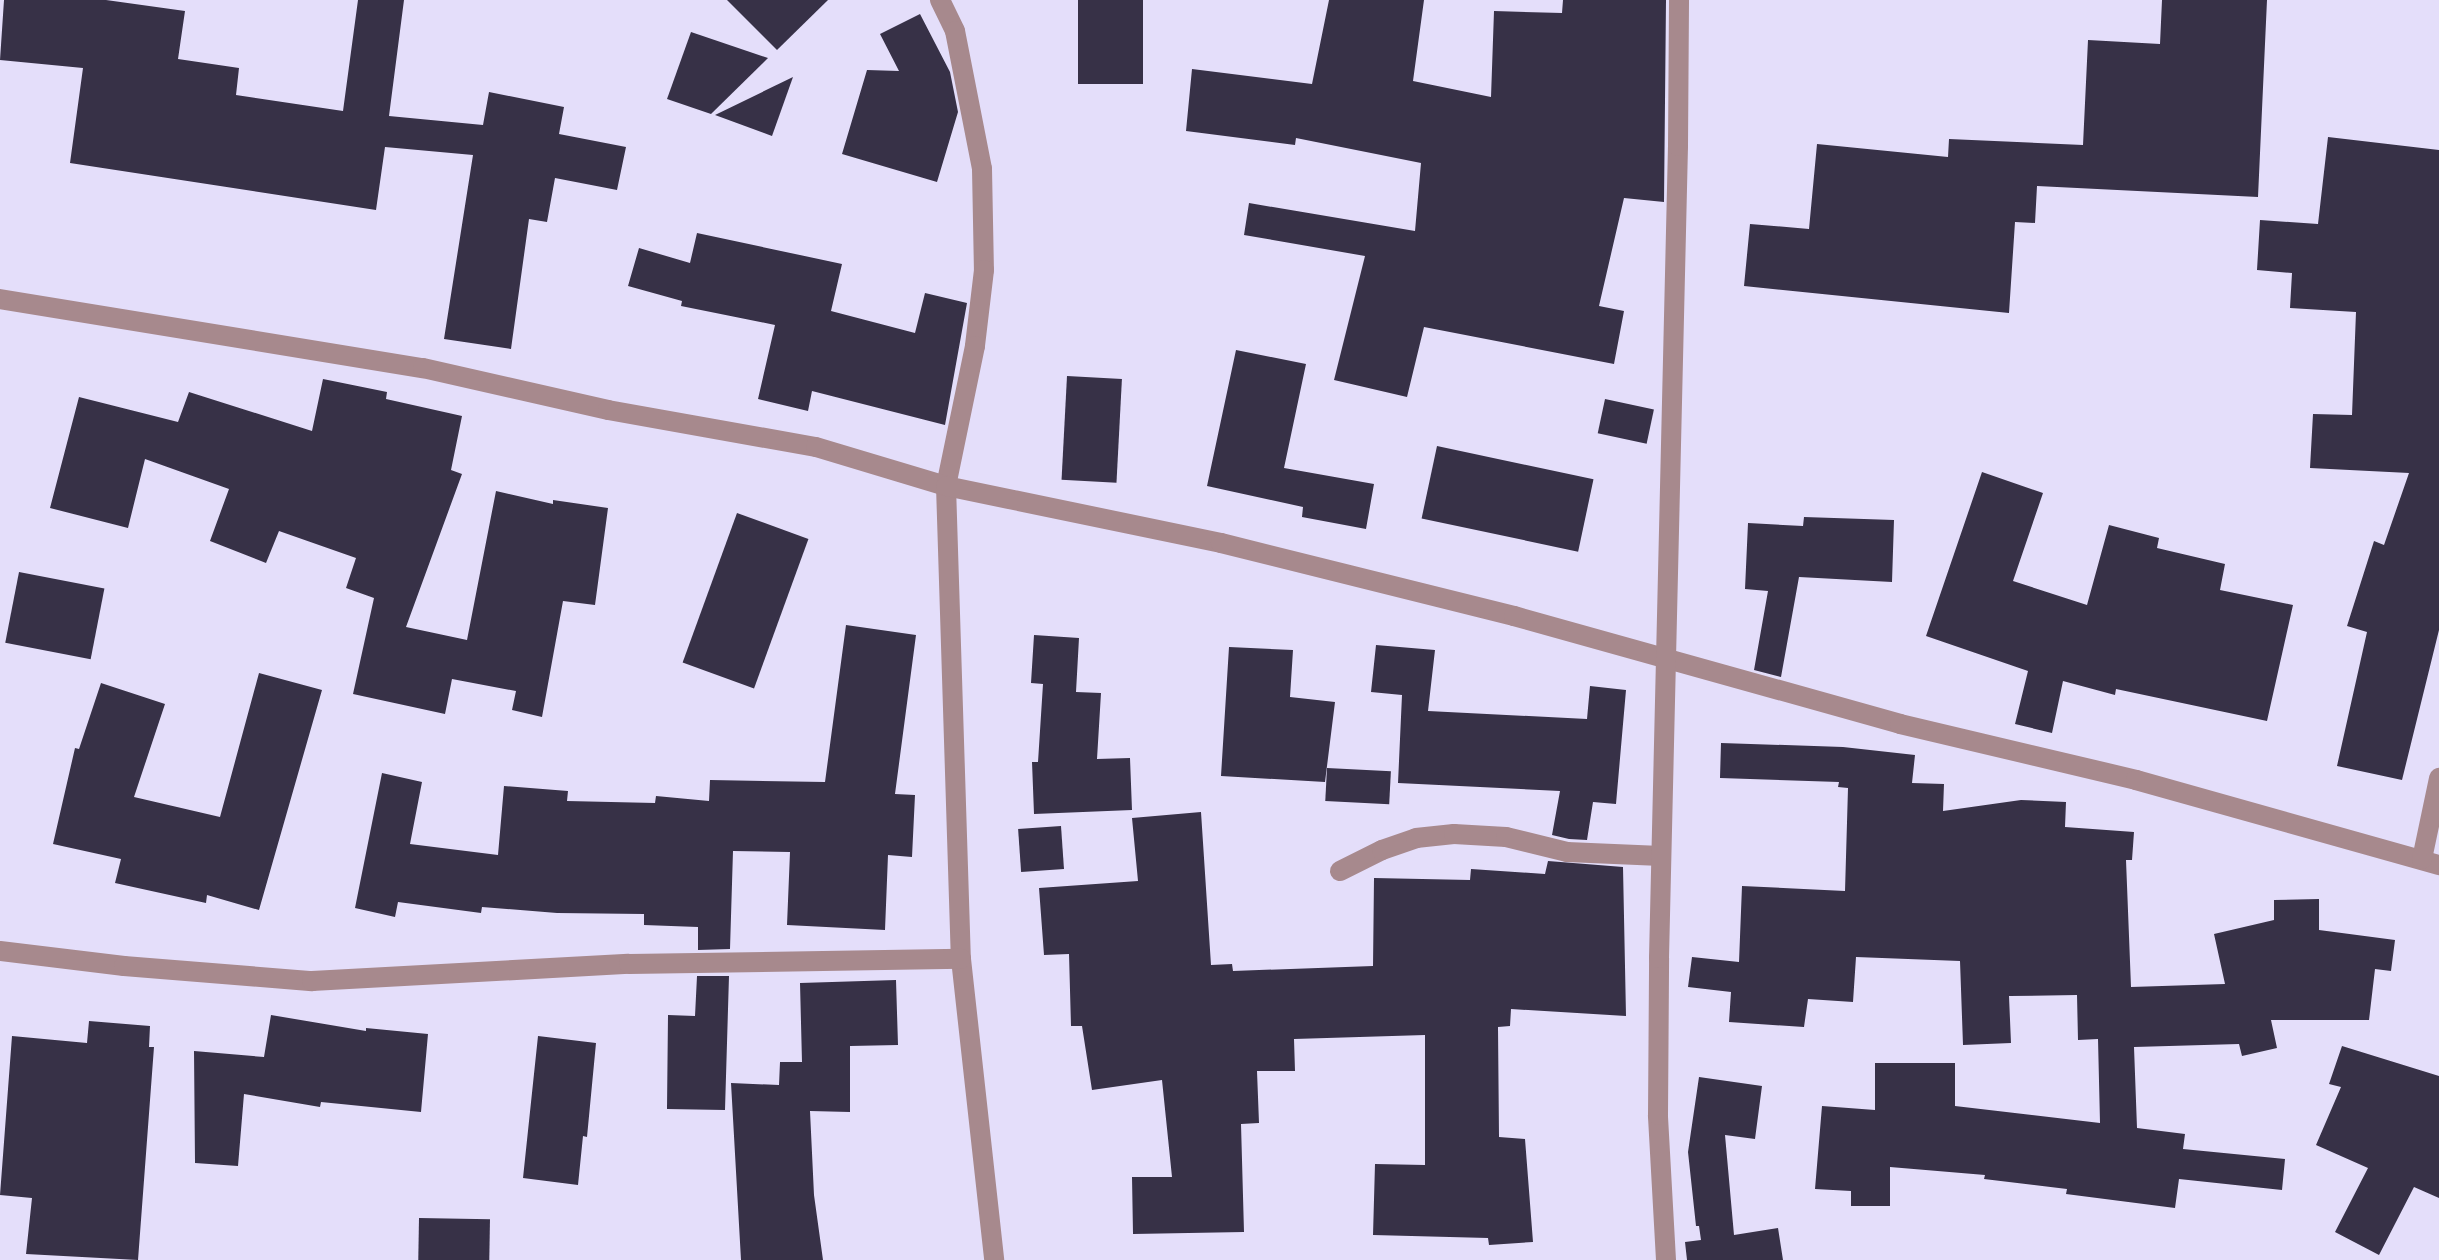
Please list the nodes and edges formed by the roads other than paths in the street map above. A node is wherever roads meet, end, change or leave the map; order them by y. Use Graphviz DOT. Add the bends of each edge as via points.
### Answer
graph roads {
  1 [pos="940,0"];
  2 [pos="1679,0"];
  3 [pos="0,299"];
  4 [pos="946,486"];
  5 [pos="1664,660"];
  6 [pos="2439,778"];
  7 [pos="1661,856"];
  8 [pos="2430,862"];
  9 [pos="1340,871"];
  10 [pos="0,951"];
  11 [pos="961,959"];
  12 [pos="994,1260"];
  13 [pos="1666,1260"];
  1 -- 4 [label="street" via="955,31 982,169 984,270"];
  2 -- 5 [label="street"];
  3 -- 4 [label="street" via="423,368 608,410 816,447"];
  4 -- 5 [label="street" via="1221,543 1514,616"];
  4 -- 11 [label="street"];
  5 -- 7 [label="street"];
  5 -- 8 [label="street" via="2136,780"];
  6 -- 8 [label="street"];
  7 -- 9 [label="street" via="1567,852 1506,837 1454,834 1416,838"];
  7 -- 13 [label="street" via="1658,1115"];
  10 -- 11 [label="street" via="312,981 629,964"];
  11 -- 12 [label="street"];
}
